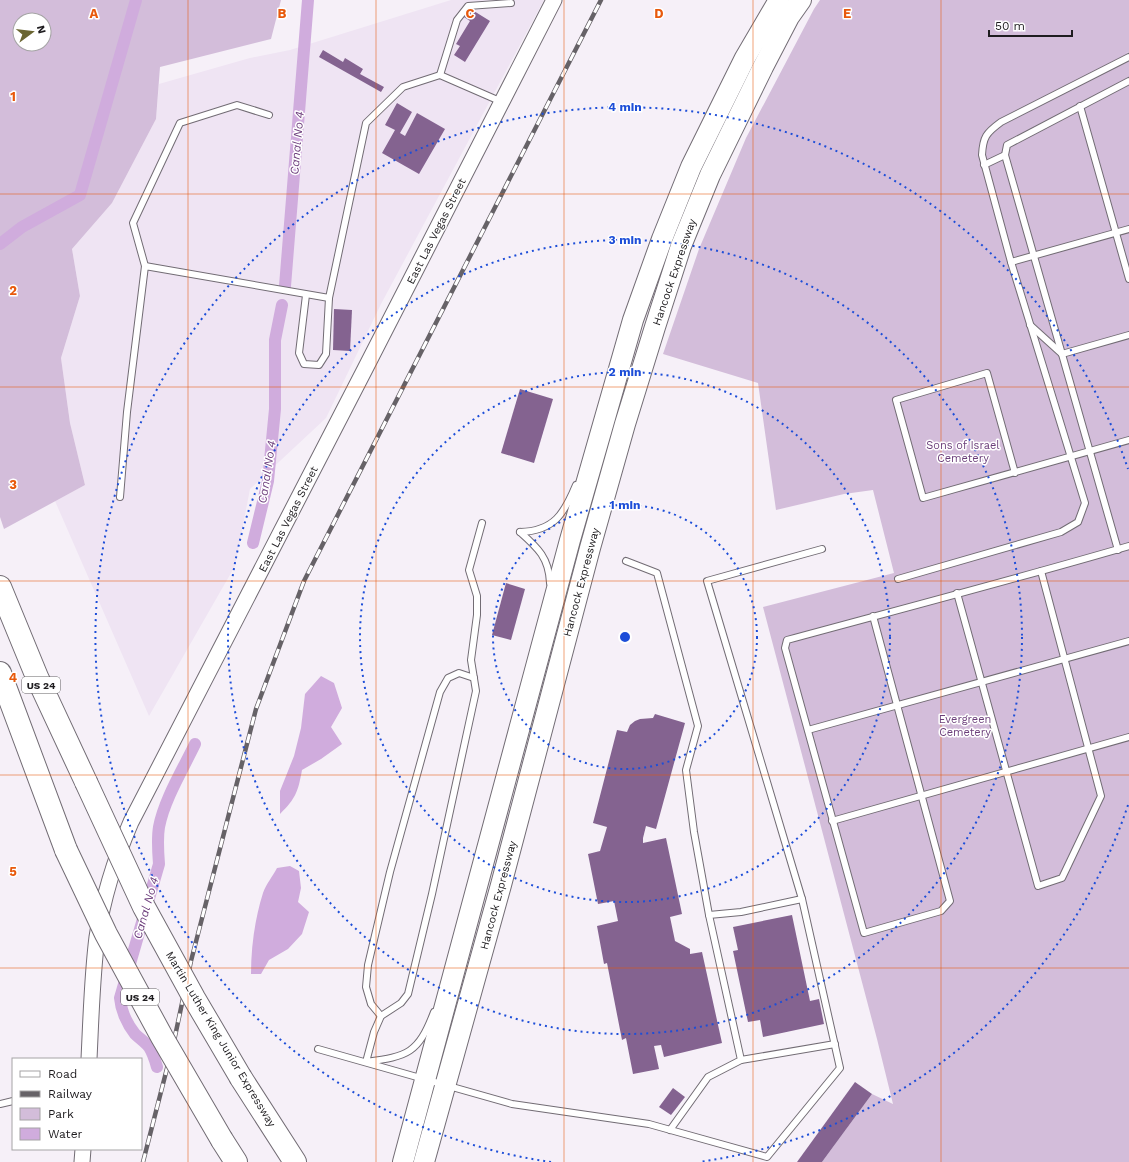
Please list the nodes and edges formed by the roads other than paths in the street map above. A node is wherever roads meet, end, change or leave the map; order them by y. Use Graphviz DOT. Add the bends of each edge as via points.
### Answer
graph roads {
  1 [pos="554,0"];
  2 [pos="779,0"];
  3 [pos="801,0"];
  4 [pos="511,3"];
  5 [pos="1129,57"];
  6 [pos="440,75"];
  7 [pos="1129,81"];
  8 [pos="502,102"];
  9 [pos="1080,106"];
  10 [pos="269,116"];
  11 [pos="1005,155"];
  12 [pos="984,165"];
  13 [pos="1129,229"];
  14 [pos="1116,233"];
  15 [pos="1034,256"];
  16 [pos="1011,262"];
  17 [pos="145,266"];
  18 [pos="1129,279"];
  19 [pos="306,295"];
  20 [pos="329,298"];
  21 [pos="1030,325"];
  22 [pos="1129,335"];
  23 [pos="1062,354"];
  24 [pos="606,416"];
  25 [pos="1129,440"];
  26 [pos="1090,451"];
  27 [pos="1070,457"];
  28 [pos="584,467"];
  29 [pos="1015,473"];
  30 [pos="578,482"];
  31 [pos="120,497"];
  32 [pos="482,524"];
  33 [pos="1129,546"];
  34 [pos="822,549"];
  35 [pos="1118,550"];
  36 [pos="626,562"];
  37 [pos="1040,571"];
  38 [pos="898,578"];
  39 [pos="0,588"];
  40 [pos="957,593"];
  41 [pos="873,616"];
  42 [pos="548,621"];
  43 [pos="1129,641"];
  44 [pos="1064,659"];
  45 [pos="0,674"];
  46 [pos="474,678"];
  47 [pos="982,681"];
  48 [pos="897,705"];
  49 [pos="0,718"];
  50 [pos="808,730"];
  51 [pos="1129,737"];
  52 [pos="1088,748"];
  53 [pos="1006,772"];
  54 [pos="921,796"];
  55 [pos="832,821"];
  56 [pos="66,850"];
  57 [pos="802,899"];
  58 [pos="709,915"];
  59 [pos="464,932"];
  60 [pos="442,991"];
  61 [pos="436,1006"];
  62 [pos="381,1016"];
  63 [pos="835,1044"];
  64 [pos="318,1049"];
  65 [pos="89,1058"];
  66 [pos="741,1060"];
  67 [pos="366,1062"];
  68 [pos="426,1079"];
  69 [pos="445,1085"];
  70 [pos="12,1101"];
  71 [pos="0,1104"];
  72 [pos="670,1130"];
  73 [pos="83,1150"];
  74 [pos="82,1162"];
  75 [pos="236,1162"];
  76 [pos="295,1162"];
  77 [pos="403,1162"];
  78 [pos="424,1162"];
  1 -- 8 [label="street, East Las Vegas Street"];
  2 -- 24 [label="main road, Hancock Expressway" via="745,58 691,166 634,320"];
  3 -- 69 [label="main road, Hancock Expressway" via="789,17 763,67 710,175 681,246 625,424 592,540"];
  4 -- 6 [label="lane" via="468,6 457,20"];
  5 -- 12 [label="lane" via="1000,122 990,130 983,141"];
  6 -- 8 [label="lane"];
  6 -- 20 [label="lane" via="403,86 366,123"];
  7 -- 9 [label="lane"];
  8 -- 65 [label="street, East Las Vegas Street" via="131,822 117,855 97,936"];
  9 -- 11 [label="lane" via="1007,145"];
  9 -- 14 [label="lane"];
  10 -- 17 [label="lane" via="237,105 180,124 133,223"];
  11 -- 12 [label="lane"];
  11 -- 15 [label="lane"];
  12 -- 16 [label="lane"];
  13 -- 14 [label="lane"];
  14 -- 15 [label="lane"];
  14 -- 18 [label="lane"];
  15 -- 16 [label="lane"];
  15 -- 23 [label="lane"];
  16 -- 21 [label="lane"];
  17 -- 19 [label="lane"];
  17 -- 31 [label="lane" via="127,412"];
  19 -- 20 [label="lane"];
  19 -- 20 [label="lane" via="299,353 304,364 319,365 326,354"];
  21 -- 23 [label="lane"];
  21 -- 27 [label="lane"];
  22 -- 23 [label="lane"];
  23 -- 26 [label="lane"];
  24 -- 28 [label="lane"];
  24 -- 42 [label="main road, Hancock Expressway"];
  25 -- 26 [label="lane"];
  26 -- 27 [label="lane"];
  26 -- 35 [label="lane"];
  27 -- 29 [label="lane"];
  27 -- 38 [label="lane" via="1085,503 1078,522 1062,532"];
  29 -- 29 [label="lane" via="923,498 896,400 987,374"];
  30 -- 42 [label="lane" via="558,518 536,531 520,532 538,549 547,562 550,592"];
  32 -- 46 [label="lane" via="469,570 477,596 471,660"];
  33 -- 35 [label="lane"];
  34 -- 57 [label="lane" via="707,581"];
  35 -- 37 [label="lane"];
  36 -- 58 [label="lane" via="657,573 698,726 686,770"];
  37 -- 40 [label="lane"];
  37 -- 44 [label="lane"];
  39 -- 76 [label="highway, Martin Luther King Junior Expressway / US 24, bridge" via="144,907 241,1078"];
  40 -- 41 [label="lane"];
  40 -- 47 [label="lane"];
  41 -- 48 [label="lane"];
  41 -- 50 [label="lane" via="787,640 785,648"];
  42 -- 59 [label="main road, Hancock Expressway"];
  43 -- 44 [label="lane"];
  44 -- 47 [label="lane"];
  44 -- 52 [label="lane"];
  45 -- 56 [label="highway, US 24"];
  46 -- 62 [label="lane" via="476,691 408,994 401,1003"];
  46 -- 62 [label="lane" via="459,673 448,678 440,692 425,743 368,965 366,987 371,1004"];
  47 -- 48 [label="lane"];
  47 -- 53 [label="lane"];
  48 -- 50 [label="lane"];
  48 -- 54 [label="lane"];
  49 -- 56 [label="highway"];
  50 -- 55 [label="lane"];
  51 -- 52 [label="lane"];
  52 -- 53 [label="lane"];
  52 -- 53 [label="lane" via="1101,796 1062,878 1038,886"];
  53 -- 54 [label="lane"];
  54 -- 55 [label="lane"];
  54 -- 55 [label="lane" via="950,901 942,911 864,933"];
  56 -- 75 [label="highway, US 24, bridge" via="114,948 162,1037"];
  57 -- 58 [label="lane" via="741,912"];
  57 -- 63 [label="lane"];
  58 -- 66 [label="lane"];
  59 -- 60 [label="lane"];
  59 -- 68 [label="main road, Hancock Expressway"];
  61 -- 67 [label="lane" via="424,1036 412,1048 397,1057"];
  62 -- 67 [label="lane"];
  63 -- 66 [label="lane"];
  63 -- 72 [label="lane" via="840,1068 768,1157"];
  64 -- 67 [label="lane"];
  66 -- 72 [label="lane" via="708,1077"];
  67 -- 68 [label="lane"];
  68 -- 69 [label="lane"];
  68 -- 77 [label="main road, Hancock Expressway"];
  69 -- 72 [label="lane" via="512,1104 649,1124"];
  69 -- 78 [label="main road, Hancock Expressway"];
  70 -- 71 [label="lane"];
  73 -- 74 [label="street"];
}
